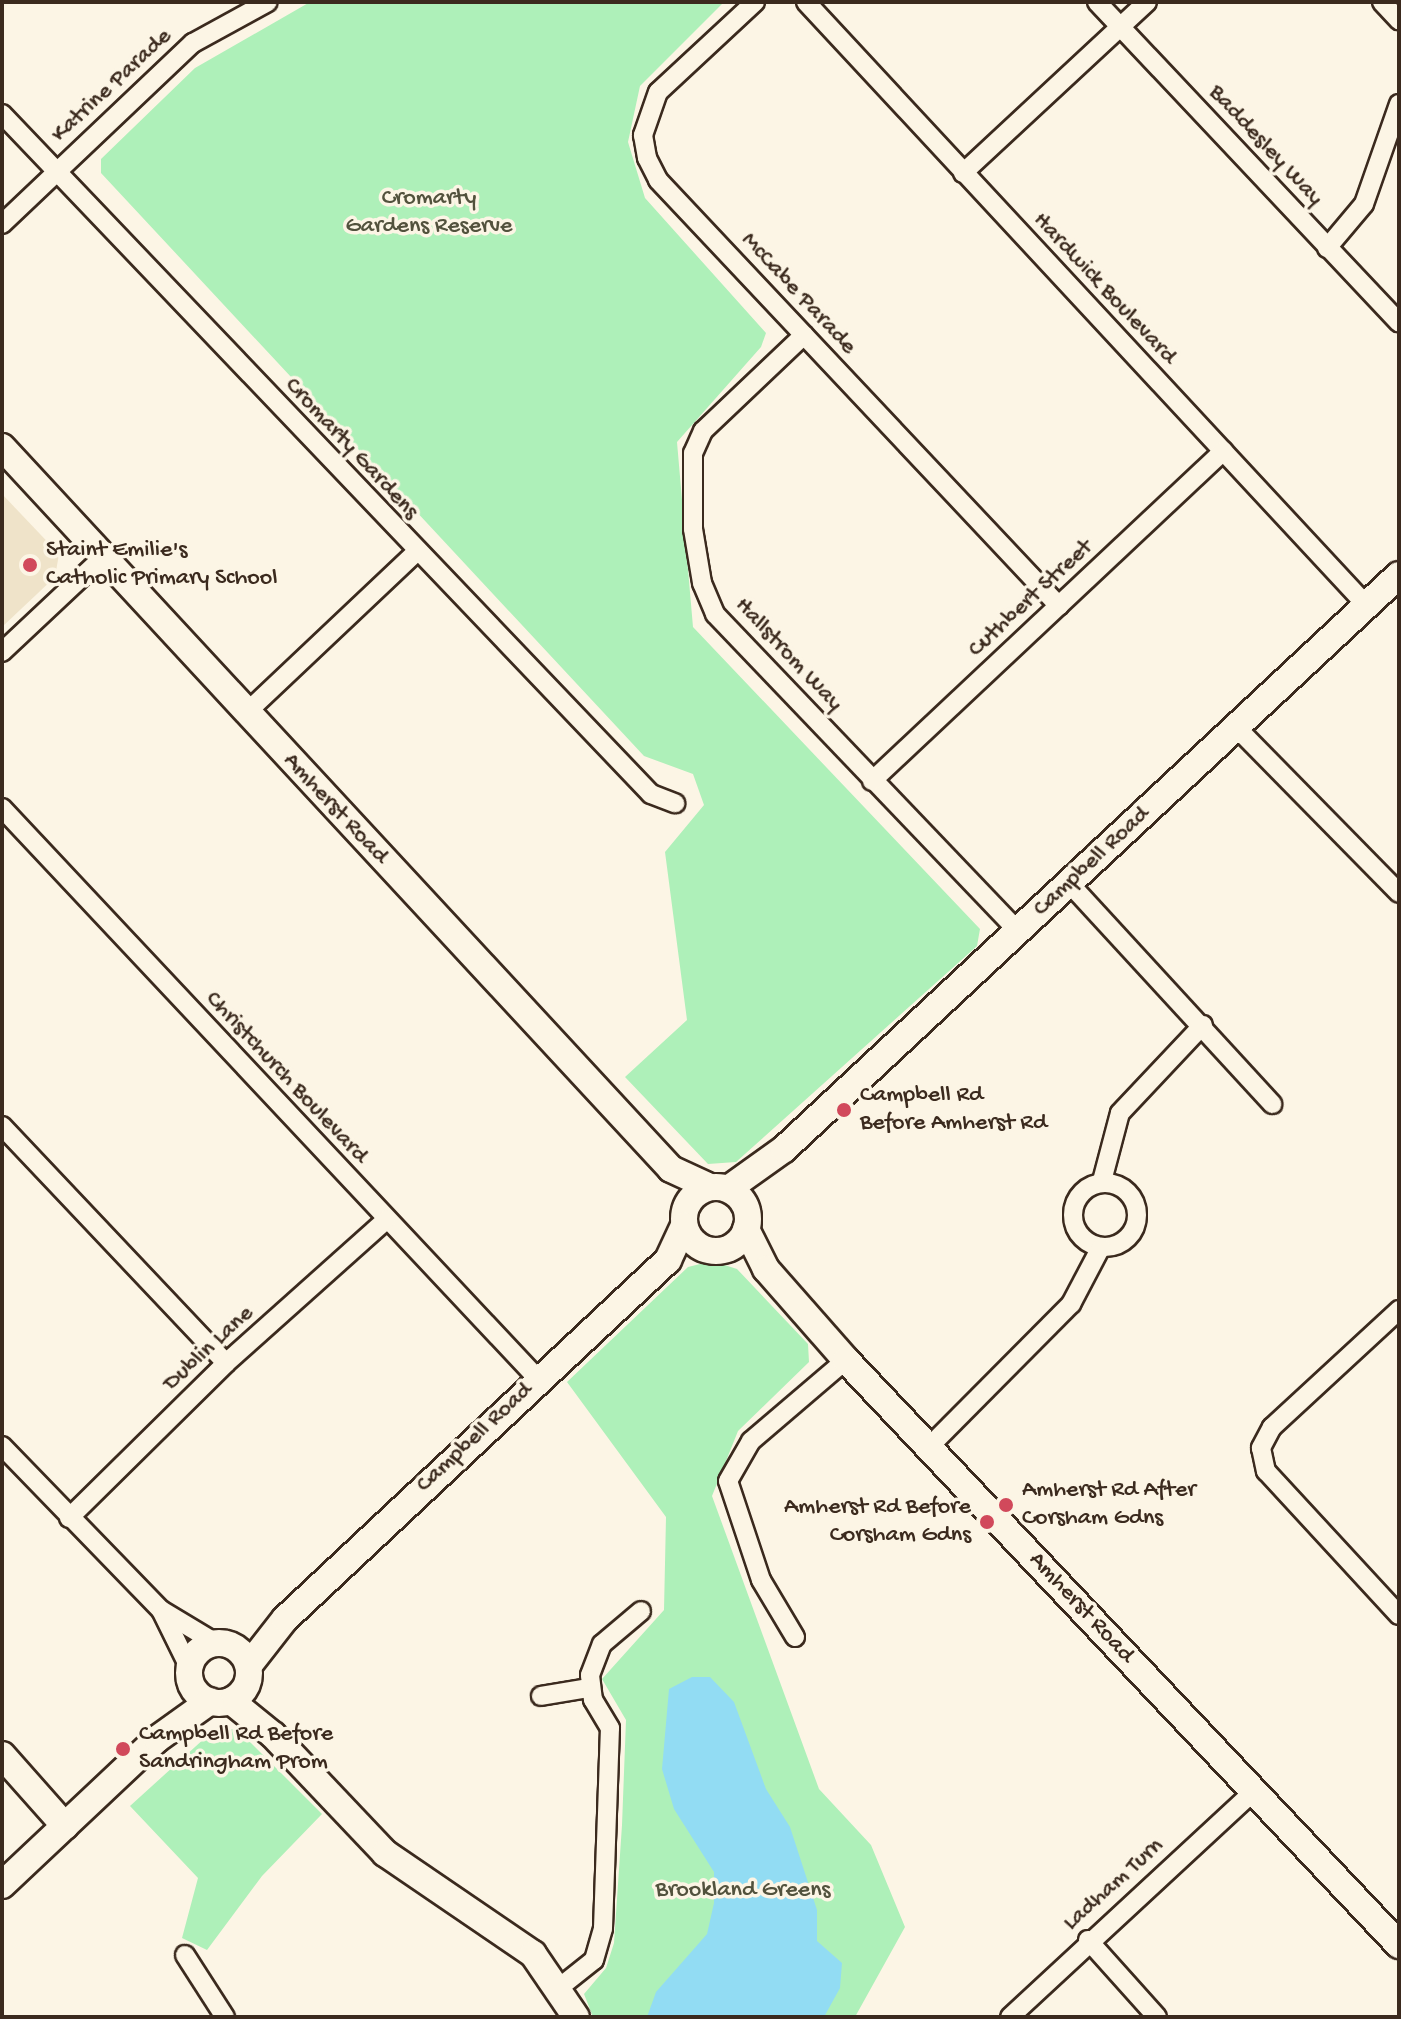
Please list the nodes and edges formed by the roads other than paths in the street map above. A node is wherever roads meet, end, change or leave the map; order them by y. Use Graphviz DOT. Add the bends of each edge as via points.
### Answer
graph roads {
  1 [pos="268,2"];
  2 [pos="755,2"];
  3 [pos="806,2"];
  4 [pos="1097,2"];
  5 [pos="1147,2"];
  6 [pos="1382,2"];
  7 [pos="1399,20"];
  8 [pos="1120,27"];
  9 [pos="1399,104"];
  10 [pos="2,114"];
  11 [pos="57,171"];
  12 [pos="963,173"];
  13 [pos="2,224"];
  14 [pos="1327,248"];
  15 [pos="1399,322"];
  16 [pos="804,335"];
  17 [pos="2,447"];
  18 [pos="1223,451"];
  19 [pos="415,553"];
  20 [pos="102,558"];
  21 [pos="1399,575"];
  22 [pos="1059,606"];
  23 [pos="1368,607"];
  24 [pos="2,652"];
  25 [pos="245,714"];
  26 [pos="1237,728"];
  27 [pos="872,781"];
  28 [pos="675,803"];
  29 [pos="2,808"];
  30 [pos="1070,884"];
  31 [pos="1399,893"];
  32 [pos="1018,931"];
  33 [pos="1203,1025"];
  34 [pos="1272,1104"];
  35 [pos="2,1126"];
  36 [pos="784,1149"];
  37 [pos="671,1169"];
  38 [pos="1102,1181"];
  39 [pos="719,1188"];
  40 [pos="746,1219"];
  41 [pos="386,1220"];
  42 [pos="684,1220"];
  43 [pos="1101,1247"];
  44 [pos="715,1248"];
  45 [pos="668,1260"];
  46 [pos="766,1269"];
  47 [pos="1399,1310"];
  48 [pos="846,1360"];
  49 [pos="226,1363"];
  50 [pos="538,1379"];
  51 [pos="2,1446"];
  52 [pos="929,1447"];
  53 [pos="69,1518"];
  54 [pos="1397,1609"];
  55 [pos="161,1610"];
  56 [pos="641,1611"];
  57 [pos="285,1619"];
  58 [pos="795,1637"];
  59 [pos="222,1643"];
  60 [pos="190,1674"];
  61 [pos="234,1688"];
  62 [pos="589,1688"];
  63 [pos="541,1696"];
  64 [pos="157,1739"];
  65 [pos="2,1755"];
  66 [pos="1254,1791"];
  67 [pos="65,1826"];
  68 [pos="2,1885"];
  69 [pos="1088,1940"];
  70 [pos="1399,1945"];
  71 [pos="185,1955"];
  72 [pos="560,1987"];
  73 [pos="225,2017"];
  74 [pos="576,2017"];
  75 [pos="1010,2017"];
  76 [pos="1157,2017"];
  1 -- 11 [label="street, Katrine Parade" via="193,43"];
  2 -- 16 [label="street, McCabe Parade" via="658,92 643,135 658,180"];
  3 -- 12 [label="street, Hardwick Boulevard"];
  4 -- 8 [label="street, Baddesley Way"];
  5 -- 8 [label="street"];
  6 -- 7 [label="street"];
  8 -- 12 [label="street"];
  8 -- 14 [label="street, Baddesley Way"];
  9 -- 14 [label="street" via="1364,204"];
  10 -- 11 [label="street, Cromarty Gardens"];
  11 -- 13 [label="street, Katrine Parade"];
  11 -- 19 [label="street, Cromarty Gardens"];
  12 -- 18 [label="street, Hardwick Boulevard"];
  14 -- 15 [label="street, Baddesley Way"];
  16 -- 22 [label="street, McCabe Parade"];
  16 -- 27 [label="street, Hallstrom Way" via="703,431 690,479 693,529 715,614"];
  17 -- 20 [label="street, Amherst Road"];
  18 -- 22 [label="street, Cuthbert Street"];
  18 -- 23 [label="street, Hardwick Boulevard"];
  19 -- 25 [label="street"];
  19 -- 28 [label="street, Cromarty Gardens" via="651,794"];
  20 -- 24 [label="street"];
  20 -- 25 [label="street, Amherst Road"];
  21 -- 23 [label="street, Campbell Road"];
  22 -- 27 [label="street, Cuthbert Street"];
  23 -- 26 [label="street, Campbell Road"];
  25 -- 37 [label="street, Amherst Road"];
  26 -- 30 [label="street, Campbell Road"];
  26 -- 31 [label="street"];
  27 -- 32 [label="street, Hallstrom Way"];
  29 -- 41 [label="street, Christchurch Boulevard"];
  30 -- 32 [label="street, Campbell Road"];
  30 -- 33 [label="street"];
  32 -- 36 [label="street, Campbell Road"];
  33 -- 34 [label="street"];
  33 -- 38 [label="street" via="1120,1113"];
  35 -- 49 [label="street"];
  36 -- 39 [label="street, Campbell Road"];
  36 -- 40 [label="street, Campbell Road"];
  37 -- 39 [label="street, Amherst Road"];
  37 -- 42 [label="street, Amherst Road"];
  38 -- 43 [label="street" via="1083,1188 1073,1204 1083,1234"];
  38 -- 43 [label="street" via="1114,1185 1139,1223 1125,1244"];
  39 -- 40 [label="street, Amherst Road"];
  39 -- 42 [label="street" via="692,1196"];
  40 -- 44 [label="street"];
  40 -- 46 [label="street, Amherst Road"];
  41 -- 49 [label="street, Dublin Lane"];
  41 -- 50 [label="street, Christchurch Boulevard"];
  42 -- 44 [label="street, Amherst Road"];
  42 -- 45 [label="street, Campbell Road"];
  43 -- 52 [label="street" via="1071,1304"];
  44 -- 45 [label="street, Campbell Road"];
  44 -- 46 [label="street, Amherst Road"];
  45 -- 50 [label="street, Campbell Road"];
  46 -- 48 [label="street, Amherst Road"];
  47 -- 54 [label="street" via="1272,1427 1261,1448 1266,1471"];
  48 -- 52 [label="street, Amherst Road"];
  48 -- 58 [label="street" via="751,1441 728,1481 761,1580"];
  49 -- 53 [label="street, Dublin Lane"];
  50 -- 57 [label="street, Campbell Road"];
  51 -- 53 [label="street"];
  52 -- 66 [label="street, Amherst Road"];
  53 -- 55 [label="street"];
  55 -- 59 [label="street"];
  55 -- 60 [label="street"];
  56 -- 62 [label="street" via="602,1644"];
  57 -- 59 [label="street, Campbell Road"];
  57 -- 61 [label="street, Campbell Road"];
  59 -- 60 [label="street, Campbell Road" via="202,1649"];
  59 -- 61 [label="street"];
  60 -- 61 [label="street"];
  60 -- 64 [label="street, Campbell Road"];
  61 -- 64 [label="street, Campbell Road"];
  61 -- 72 [label="street" via="385,1853 503,1930"];
  62 -- 63 [label="street"];
  62 -- 72 [label="street" via="610,1728 603,1928 594,1960"];
  64 -- 67 [label="street, Campbell Road"];
  65 -- 67 [label="street"];
  66 -- 69 [label="street, Ladham Turn"];
  66 -- 70 [label="street, Amherst Road"];
  67 -- 68 [label="street, Campbell Road"];
  69 -- 75 [label="street, Ladham Turn"];
  69 -- 76 [label="street"];
  71 -- 73 [label="street"];
  72 -- 74 [label="street"];
}
